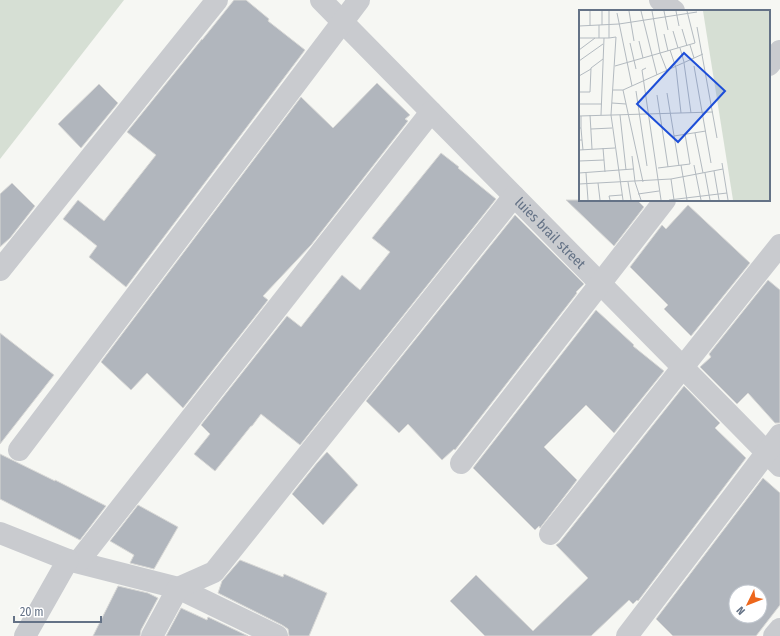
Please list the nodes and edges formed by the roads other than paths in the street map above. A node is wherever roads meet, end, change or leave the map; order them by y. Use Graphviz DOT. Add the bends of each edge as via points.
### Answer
graph roads {
  1 [pos="217,0"];
  2 [pos="321,0"];
  3 [pos="359,0"];
  4 [pos="342,22"];
  5 [pos="780,51"];
  6 [pos="770,64"];
  7 [pos="431,112"];
  8 [pos="514,196"];
  9 [pos="663,201"];
  10 [pos="780,245"];
  11 [pos="0,270"];
  12 [pos="600,283"];
  13 [pos="682,367"];
  14 [pos="780,435"];
  15 [pos="19,450"];
  16 [pos="773,459"];
  17 [pos="461,463"];
  18 [pos="0,533"];
  19 [pos="550,534"];
  20 [pos="73,561"];
  21 [pos="178,588"];
  22 [pos="780,629"];
  23 [pos="26,636"];
  24 [pos="152,636"];
  25 [pos="277,636"];
  26 [pos="626,636"];
  27 [pos="774,636"];
  1 -- 11 [label="street"];
  2 -- 4 [label="street, luies brail street"];
  3 -- 4 [label="street"];
  4 -- 7 [label="street, luies brail street"];
  4 -- 15 [label="street"];
  5 -- 6 [label="street"];
  7 -- 8 [label="street, luies brail street"];
  7 -- 20 [label="street"];
  8 -- 12 [label="street, luies brail street"];
  8 -- 21 [label="street" via="214,572"];
  9 -- 12 [label="street"];
  10 -- 13 [label="street"];
  12 -- 13 [label="street, luies brail street"];
  12 -- 17 [label="street"];
  13 -- 16 [label="street, luies brail street"];
  13 -- 19 [label="street"];
  14 -- 16 [label="street"];
  16 -- 26 [label="street"];
  18 -- 20 [label="street"];
  20 -- 21 [label="street"];
  20 -- 23 [label="street"];
  21 -- 24 [label="street"];
  21 -- 25 [label="street"];
  22 -- 27 [label="street"];
}
